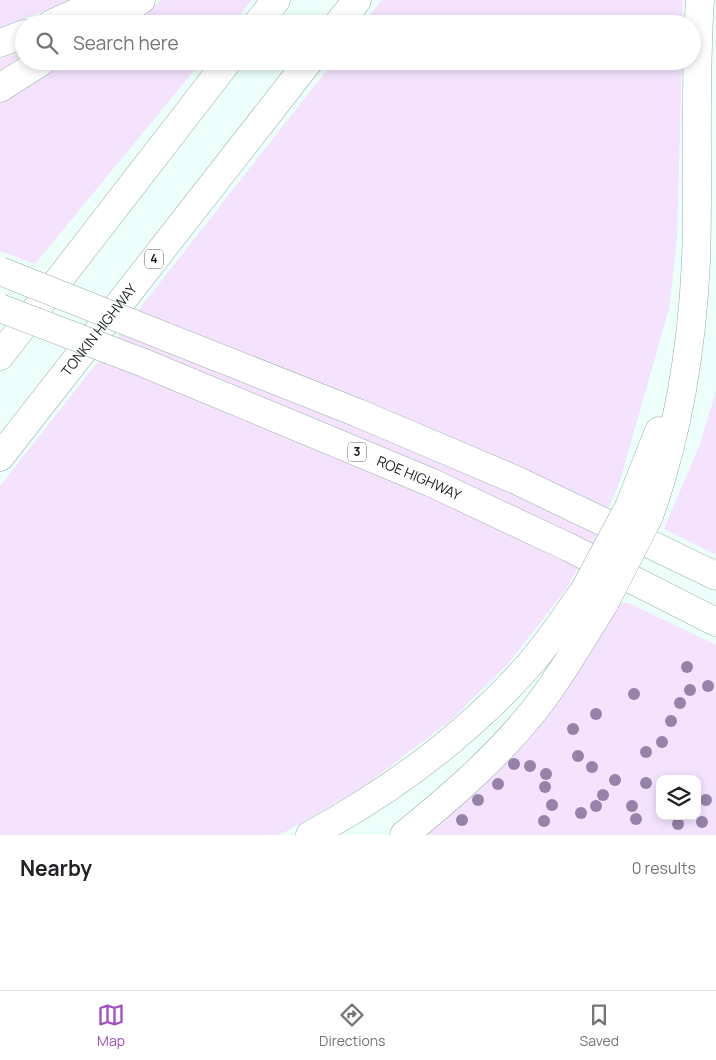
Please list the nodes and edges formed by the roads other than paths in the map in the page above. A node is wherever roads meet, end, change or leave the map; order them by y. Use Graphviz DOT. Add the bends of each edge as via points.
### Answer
graph roads {
  1 [pos="104,0"];
  2 [pos="141,0"];
  3 [pos="276,0"];
  4 [pos="357,0"];
  5 [pos="700,0"];
  6 [pos="71,15"];
  7 [pos="117,15"];
  8 [pos="264,15"];
  9 [pos="345,15"];
  10 [pos="699,15"];
  11 [pos="15,37"];
  12 [pos="0,43"];
  13 [pos="28,70"];
  14 [pos="221,70"];
  15 [pos="302,70"];
  16 [pos="697,70"];
  17 [pos="0,88"];
  18 [pos="0,271"];
  19 [pos="0,308"];
  20 [pos="0,356"];
  21 [pos="0,457"];
  22 [pos="716,576"];
  23 [pos="595,596"];
  24 [pos="716,622"];
  25 [pos="310,835"];
  26 [pos="404,835"];
  1 -- 6 [label="highway"];
  2 -- 7 [label="highway"];
  3 -- 8 [label="highway"];
  4 -- 9 [label="highway"];
  5 -- 10 [label="highway, bridge"];
  11 -- 12 [label="highway"];
  13 -- 17 [label="highway"];
  14 -- 20 [label="highway"];
  15 -- 21 [label="highway, TONKIN HIGHWAY / 4"];
  16 -- 23 [label="highway, bridge" via="696,262 692,309 639,512"];
  18 -- 22 [label="highway, bridge" via="358,413 516,480"];
  19 -- 24 [label="highway, ROE HIGHWAY / 3, bridge" via="430,482 602,563"];
  23 -- 25 [label="highway" via="463,731 384,792"];
  23 -- 26 [label="highway" via="566,665 536,708 471,779"];
}
